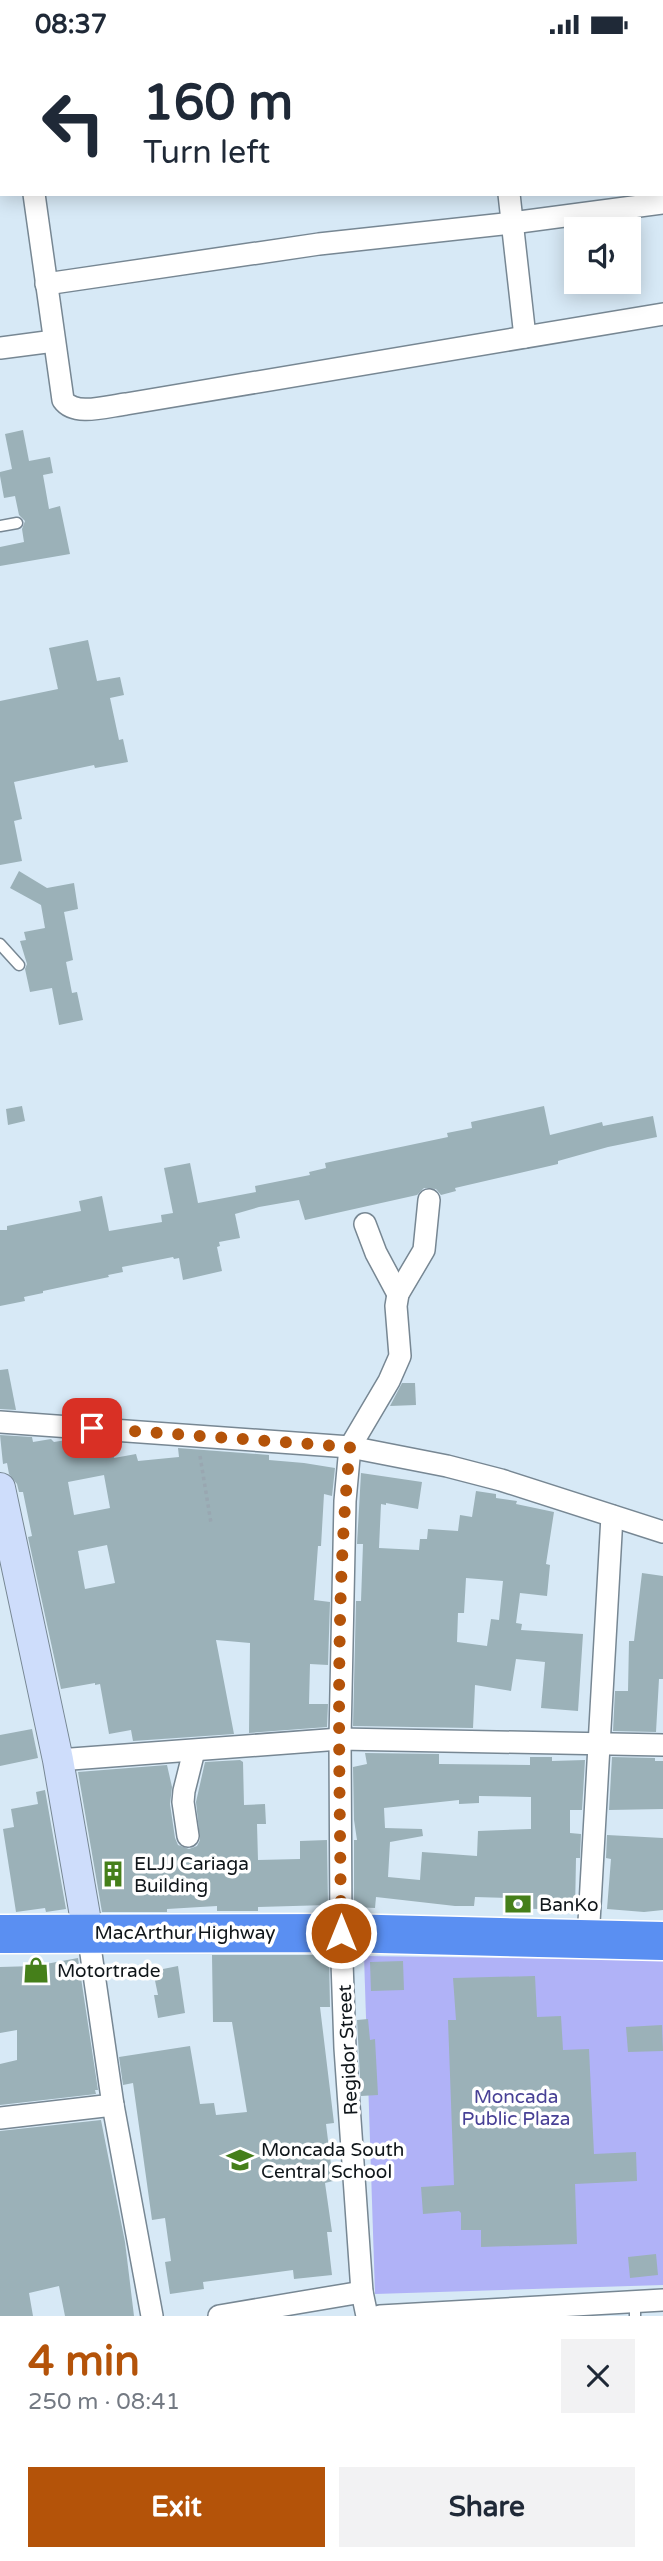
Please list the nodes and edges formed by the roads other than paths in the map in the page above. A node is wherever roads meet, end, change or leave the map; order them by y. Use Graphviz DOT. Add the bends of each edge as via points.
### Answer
graph roads {
  1 [pos="34,196"];
  2 [pos="509,196"];
  3 [pos="663,203"];
  4 [pos="512,223"];
  5 [pos="46,284"];
  6 [pos="663,314"];
  7 [pos="525,337"];
  8 [pos="54,341"];
  9 [pos="0,348"];
  10 [pos="17,523"];
  11 [pos="0,526"];
  12 [pos="0,944"];
  13 [pos="19,965"];
  14 [pos="429,1200"];
  15 [pos="365,1224"];
  16 [pos="398,1294"];
  17 [pos="0,1422"];
  18 [pos="350,1447"];
  19 [pos="0,1488"];
  20 [pos="612,1516"];
  21 [pos="663,1532"];
  22 [pos="340,1738"];
  23 [pos="600,1743"];
  24 [pos="663,1745"];
  25 [pos="194,1751"];
  26 [pos="58,1760"];
  27 [pos="188,1836"];
  28 [pos="88,1933"];
  29 [pos="341,1933"];
  30 [pos="0,1934"];
  31 [pos="588,1940"];
  32 [pos="663,1941"];
  33 [pos="113,2105"];
  34 [pos="0,2118"];
  35 [pos="362,2292"];
  36 [pos="663,2300"];
  37 [pos="635,2309"];
  38 [pos="574,2311"];
  39 [pos="152,2316"];
  40 [pos="219,2316"];
  41 [pos="367,2316"];
  42 [pos="380,2316"];
  1 -- 5 [label="street"];
  2 -- 4 [label="street"];
  3 -- 4 [label="street"];
  4 -- 5 [label="street" via="319,244"];
  4 -- 7 [label="street"];
  5 -- 8 [label="street"];
  6 -- 7 [label="street"];
  7 -- 8 [label="street" via="75,409 63,400"];
  8 -- 9 [label="street"];
  10 -- 11 [label="lane"];
  12 -- 13 [label="lane"];
  14 -- 16 [label="street" via="424,1250"];
  15 -- 16 [label="street"];
  16 -- 18 [label="street" via="400,1356"];
  17 -- 18 [label="street"];
  18 -- 20 [label="street" via="501,1480"];
  18 -- 22 [label="street, Regidor Street" via="343,1541"];
  19 -- 26 [label="street"];
  20 -- 21 [label="street"];
  20 -- 23 [label="street"];
  22 -- 23 [label="street"];
  22 -- 25 [label="street"];
  22 -- 29 [label="street, Regidor Street"];
  23 -- 24 [label="street"];
  23 -- 31 [label="street"];
  25 -- 26 [label="street"];
  25 -- 27 [label="street" via="183,1802"];
  26 -- 28 [label="street"];
  28 -- 29 [label="highway, MacArthur Highway"];
  28 -- 30 [label="highway, MacArthur Highway"];
  28 -- 33 [label="street"];
  29 -- 31 [label="highway, MacArthur Highway"];
  29 -- 35 [label="street, Regidor Street"];
  31 -- 32 [label="highway, MacArthur Highway"];
  33 -- 34 [label="street"];
  33 -- 39 [label="street"];
  35 -- 40 [label="street"];
  35 -- 41 [label="street, Regidor Street"];
  36 -- 37 [label="street"];
  37 -- 38 [label="street"];
  38 -- 42 [label="street"];
}
